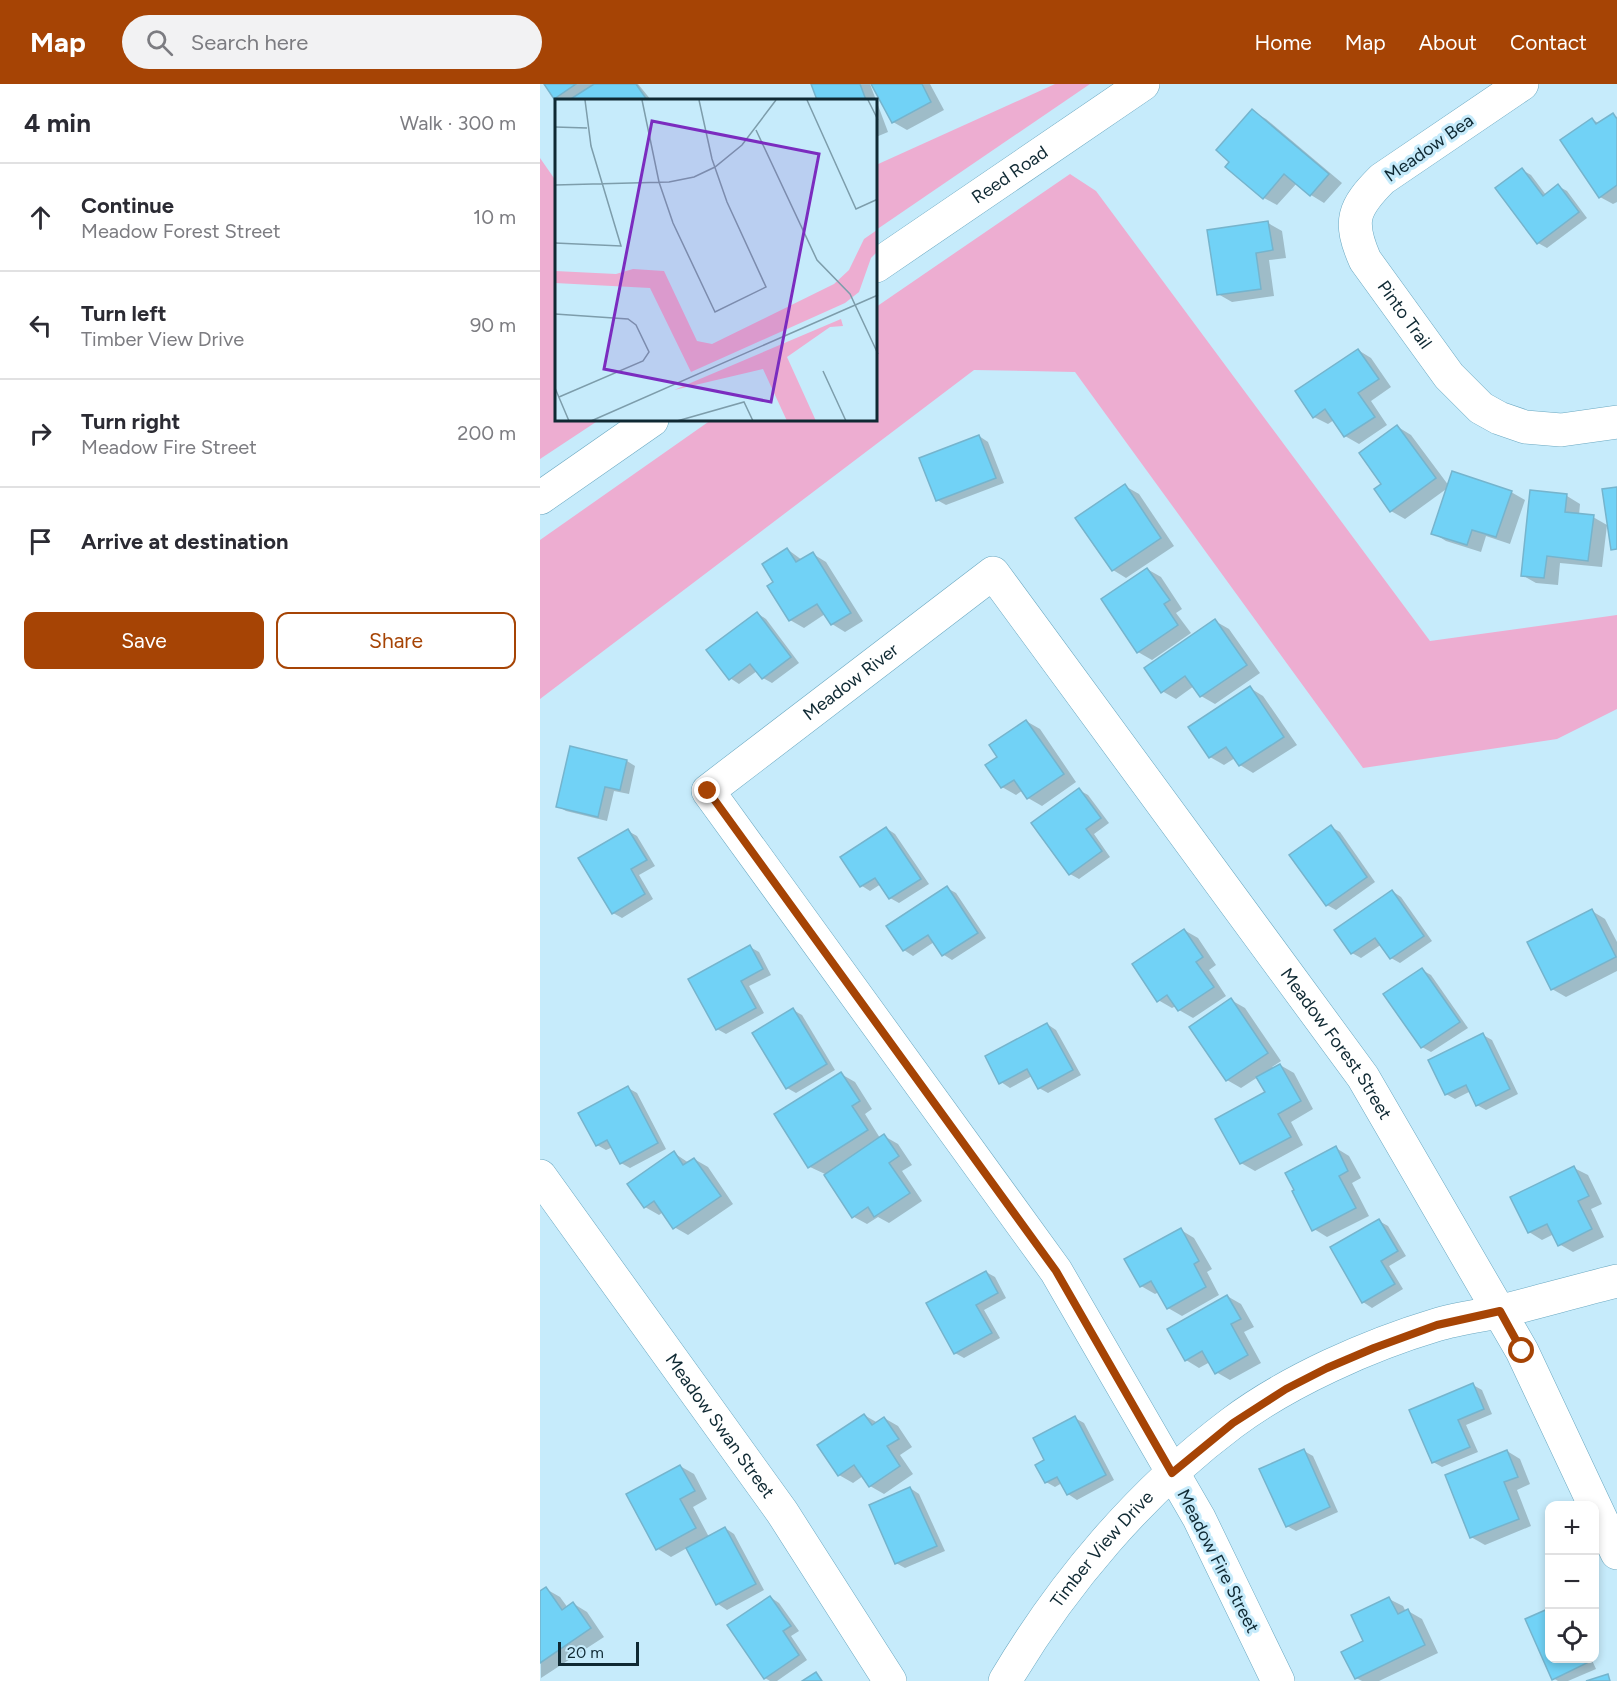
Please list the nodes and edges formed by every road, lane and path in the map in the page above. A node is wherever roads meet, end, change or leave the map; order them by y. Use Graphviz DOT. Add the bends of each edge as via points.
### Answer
graph roads {
  1 [pos="1143,84"];
  2 [pos="1522,84"];
  3 [pos="1354,226"];
  4 [pos="878,265"];
  5 [pos="649,422"];
  6 [pos="1617,422"];
  7 [pos="540,498"];
  8 [pos="993,573"];
  9 [pos="708,791"];
  10 [pos="540,1176"];
  11 [pos="1617,1281"];
  12 [pos="1500,1311"];
  13 [pos="1172,1473"];
  14 [pos="1617,1552"];
  15 [pos="890,1681"];
  16 [pos="1005,1681"];
  17 [pos="1278,1681"];
  1 -- 4 [label="street, Reed Road"];
  2 -- 3 [label="street, Meadow Bea" via="1382,179 1364,198"];
  3 -- 6 [label="street, Pinto Trail" via="1365,260 1469,398 1490,413 1525,427 1562,430"];
  5 -- 7 [label="street"];
  8 -- 9 [label="street, Meadow River"];
  8 -- 12 [label="street, Meadow Forest Street" via="1363,1077"];
  9 -- 13 [label="street, Meadow Fire Street" via="1056,1271"];
  10 -- 15 [label="street, Meadow Swan Street" via="782,1512"];
  11 -- 12 [label="street, Timber View Drive"];
  12 -- 13 [label="street, Timber View Drive" via="1437,1325 1327,1368 1233,1423"];
  12 -- 14 [label="street, Meadow Forest Street"];
  13 -- 16 [label="street, Timber View Drive" via="1090,1557"];
  13 -- 17 [label="street, Meadow Fire Street" via="1199,1518"];
}
